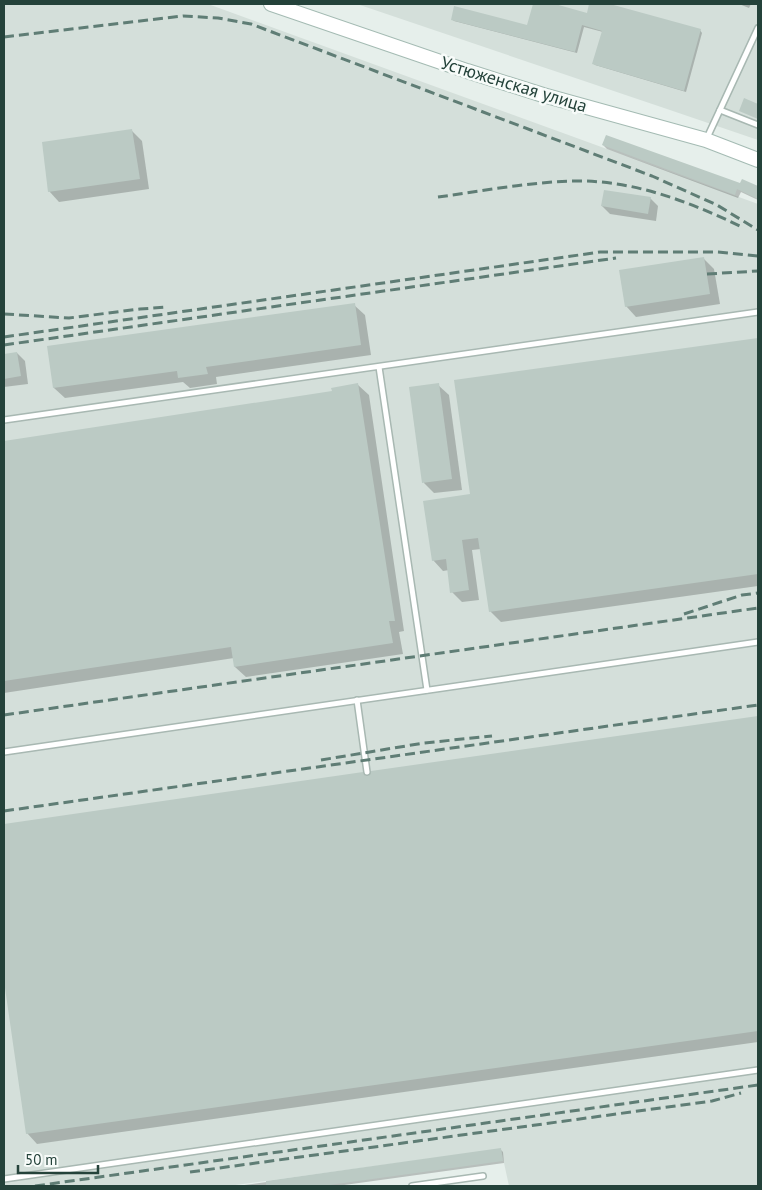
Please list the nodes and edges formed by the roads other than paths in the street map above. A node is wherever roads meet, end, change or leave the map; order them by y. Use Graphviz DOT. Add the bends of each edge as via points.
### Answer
graph roads {
  1 [pos="271,4"];
  2 [pos="758,28"];
  3 [pos="720,110"];
  4 [pos="758,125"];
  5 [pos="706,140"];
  6 [pos="758,160"];
  7 [pos="758,312"];
  8 [pos="379,367"];
  9 [pos="4,420"];
  10 [pos="758,642"];
  11 [pos="427,690"];
  12 [pos="357,700"];
  13 [pos="4,752"];
  14 [pos="367,772"];
  15 [pos="758,1070"];
  16 [pos="483,1176"];
  17 [pos="4,1179"];
  18 [pos="412,1186"];
  1 -- 5 [label="main road, Устюженская улица" via="543,95"];
  2 -- 3 [label="lane"];
  3 -- 4 [label="lane"];
  3 -- 5 [label="lane"];
  5 -- 6 [label="main road, Устюженская улица"];
  7 -- 8 [label="lane"];
  8 -- 9 [label="lane"];
  8 -- 11 [label="lane"];
  10 -- 11 [label="lane"];
  11 -- 12 [label="lane"];
  12 -- 13 [label="lane"];
  12 -- 14 [label="lane"];
  15 -- 17 [label="lane"];
  16 -- 18 [label="lane"];
}
